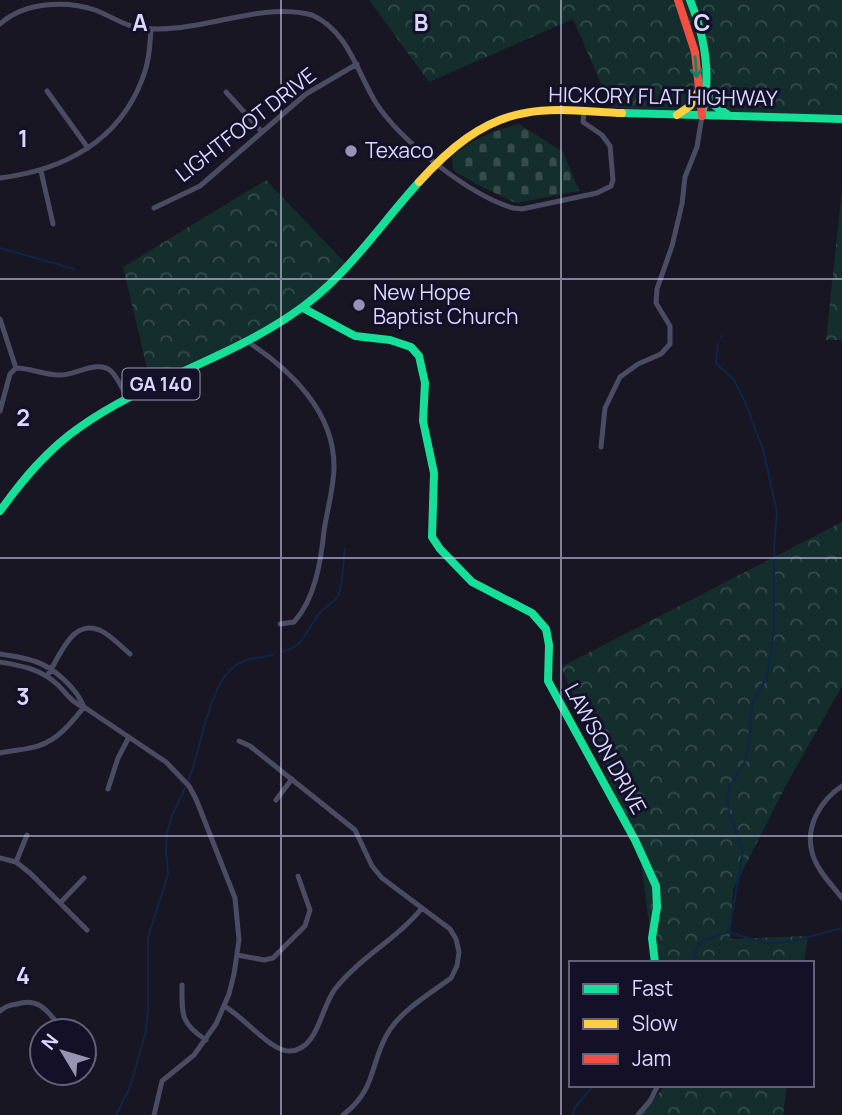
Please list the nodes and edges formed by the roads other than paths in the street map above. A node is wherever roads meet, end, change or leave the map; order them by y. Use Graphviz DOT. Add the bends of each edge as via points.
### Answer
graph roads {
  1 [pos="678,0"];
  2 [pos="690,0"];
  3 [pos="0,24"];
  4 [pos="152,29"];
  5 [pos="357,64"];
  6 [pos="47,91"];
  7 [pos="226,92"];
  8 [pos="703,93"];
  9 [pos="584,112"];
  10 [pos="677,115"];
  11 [pos="702,116"];
  12 [pos="732,116"];
  13 [pos="842,119"];
  14 [pos="261,132"];
  15 [pos="88,148"];
  16 [pos="435,163"];
  17 [pos="41,171"];
  18 [pos="0,178"];
  19 [pos="154,208"];
  20 [pos="53,224"];
  21 [pos="303,308"];
  22 [pos="0,319"];
  23 [pos="248,342"];
  24 [pos="16,368"];
  25 [pos="129,399"];
  26 [pos="0,411"];
  27 [pos="601,447"];
  28 [pos="0,511"];
  29 [pos="279,624"];
  30 [pos="0,654"];
  31 [pos="130,654"];
  32 [pos="0,662"];
  33 [pos="51,670"];
  34 [pos="47,676"];
  35 [pos="84,707"];
  36 [pos="129,737"];
  37 [pos="239,741"];
  38 [pos="0,754"];
  39 [pos="292,779"];
  40 [pos="842,786"];
  41 [pos="108,789"];
  42 [pos="276,800"];
  43 [pos="27,835"];
  44 [pos="0,858"];
  45 [pos="16,862"];
  46 [pos="298,876"];
  47 [pos="84,878"];
  48 [pos="842,898"];
  49 [pos="60,903"];
  50 [pos="422,908"];
  51 [pos="88,930"];
  52 [pos="237,955"];
  53 [pos="656,961"];
  54 [pos="182,985"];
  55 [pos="224,1006"];
  56 [pos="0,1011"];
  57 [pos="52,1017"];
  58 [pos="206,1040"];
  59 [pos="657,1087"];
  60 [pos="154,1115"];
  61 [pos="343,1115"];
  62 [pos="638,1115"];
  1 -- 8 [label="main road, one-way"];
  2 -- 8 [label="main road" via="705,51"];
  3 -- 4 [label="street" via="25,10 64,4"];
  4 -- 5 [label="street" via="287,7 332,28"];
  4 -- 15 [label="street" via="146,70 129,109"];
  5 -- 14 [label="street, LIGHTFOOT DRIVE" via="306,94"];
  5 -- 16 [label="street" via="382,111"];
  6 -- 15 [label="street"];
  7 -- 14 [label="street"];
  8 -- 10 [label="main road"];
  8 -- 11 [label="main road"];
  8 -- 12 [label="main road"];
  9 -- 10 [label="main road, HICKORY FLAT HIGHWAY / GA 140"];
  9 -- 16 [label="main road, HICKORY FLAT HIGHWAY / GA 140" via="511,117 471,134"];
  9 -- 16 [label="street" via="583,122 606,139 611,157 611,186 597,193 513,208"];
  10 -- 11 [label="main road, HICKORY FLAT HIGHWAY / GA 140"];
  11 -- 12 [label="main road, HICKORY FLAT HIGHWAY / GA 140"];
  11 -- 27 [label="street" via="672,246 657,289 656,303 670,326 670,344 620,377 605,408"];
  12 -- 13 [label="main road, HICKORY FLAT HIGHWAY / GA 140"];
  14 -- 19 [label="street, LIGHTFOOT DRIVE" via="200,186"];
  15 -- 17 [label="street"];
  16 -- 21 [label="main road, HICKORY FLAT HIGHWAY / GA 140" via="348,269"];
  17 -- 18 [label="street"];
  17 -- 20 [label="street"];
  21 -- 23 [label="main road, HICKORY FLAT HIGHWAY / GA 140"];
  21 -- 53 [label="main road, LAWSON DRIVE" via="355,337 411,347 419,356 425,383 423,421 434,473 432,537 472,582 532,613 546,629 548,681 656,886 652,939"];
  22 -- 24 [label="street"];
  23 -- 25 [label="main road, HICKORY FLAT HIGHWAY / GA 140"];
  23 -- 29 [label="street" via="303,388 326,426 334,466 321,558 306,604 294,622"];
  24 -- 25 [label="street" via="58,376 105,368"];
  24 -- 26 [label="street" via="10,374"];
  25 -- 28 [label="main road, HICKORY FLAT HIGHWAY / GA 140" via="64,438"];
  30 -- 33 [label="street" via="32,660"];
  31 -- 33 [label="street" via="104,632 82,629 68,640"];
  32 -- 34 [label="street" via="32,667"];
  33 -- 34 [label="street"];
  33 -- 35 [label="street"];
  34 -- 35 [label="street"];
  35 -- 36 [label="street"];
  35 -- 38 [label="street" via="49,741"];
  36 -- 41 [label="street"];
  36 -- 52 [label="street" via="177,772 196,799 235,898"];
  37 -- 39 [label="street"];
  39 -- 42 [label="street"];
  39 -- 50 [label="street" via="355,830 372,866"];
  40 -- 48 [label="street" via="826,797 818,810 811,850"];
  43 -- 45 [label="street"];
  44 -- 45 [label="street"];
  45 -- 49 [label="street"];
  46 -- 52 [label="street" via="310,910 305,926 273,958"];
  47 -- 49 [label="street"];
  49 -- 51 [label="street"];
  50 -- 55 [label="street" via="334,990 314,1034 301,1049 274,1046"];
  50 -- 61 [label="street" via="450,929 456,939 457,966 451,978 390,1029 368,1088"];
  52 -- 55 [label="street"];
  54 -- 58 [label="street" via="184,1020"];
  55 -- 58 [label="street"];
  56 -- 57 [label="street" via="31,1001"];
  58 -- 60 [label="street" via="162,1081"];
  59 -- 62 [label="street"];
}
